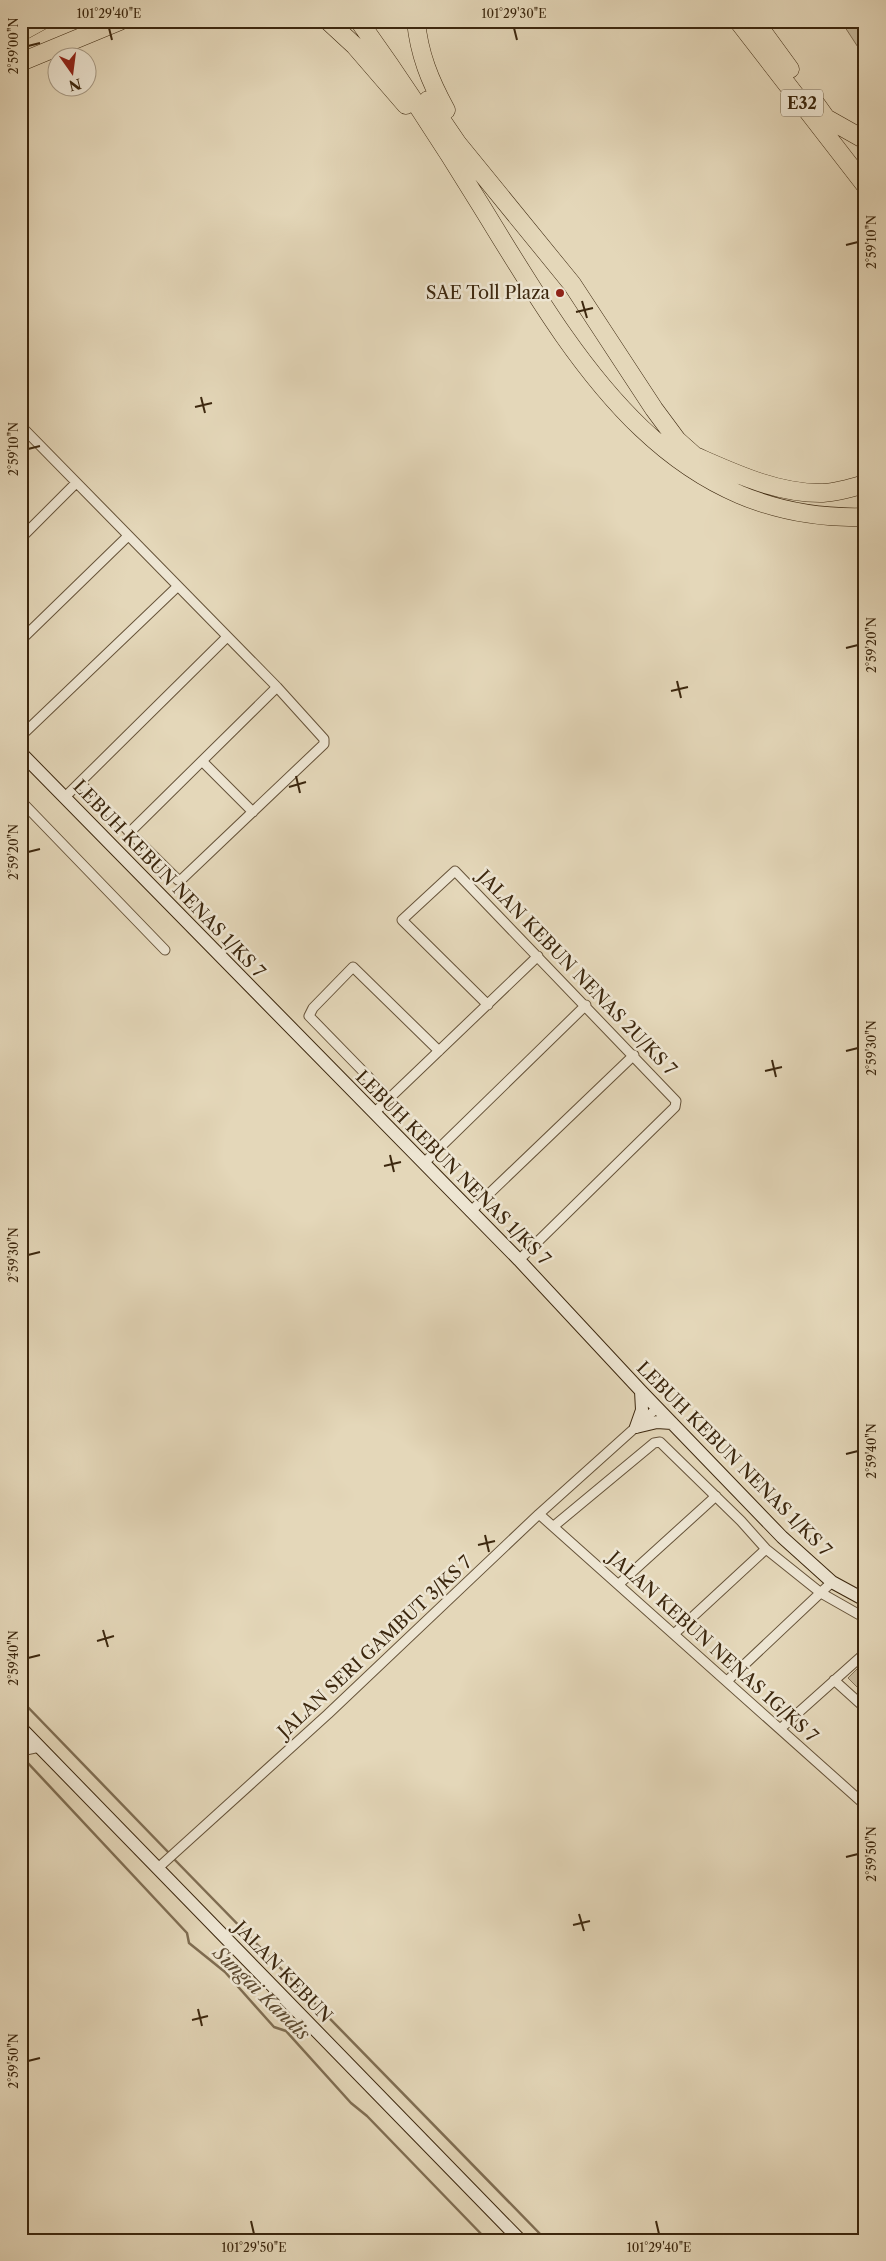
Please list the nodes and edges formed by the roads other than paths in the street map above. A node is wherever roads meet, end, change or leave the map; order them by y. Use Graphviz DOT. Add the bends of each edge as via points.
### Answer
graph roads {
  1 [pos="41,21"];
  2 [pos="120,21"];
  3 [pos="328,21"];
  4 [pos="416,21"];
  5 [pos="738,21"];
  6 [pos="755,21"];
  7 [pos="368,24"];
  8 [pos="21,32"];
  9 [pos="21,62"];
  10 [pos="865,140"];
  11 [pos="452,159"];
  12 [pos="485,177"];
  13 [pos="865,185"];
  14 [pos="21,426"];
  15 [pos="25,436"];
  16 [pos="694,456"];
  17 [pos="76,483"];
  18 [pos="865,484"];
  19 [pos="810,505"];
  20 [pos="865,517"];
  21 [pos="128,536"];
  22 [pos="21,538"];
  23 [pos="178,586"];
  24 [pos="227,637"];
  25 [pos="22,638"];
  26 [pos="277,687"];
  27 [pos="21,736"];
  28 [pos="21,753"];
  29 [pos="202,761"];
  30 [pos="80,782"];
  31 [pos="64,798"];
  32 [pos="21,801"];
  33 [pos="253,812"];
  34 [pos="129,832"];
  35 [pos="165,950"];
  36 [pos="538,956"];
  37 [pos="488,1005"];
  38 [pos="586,1005"];
  39 [pos="439,1051"];
  40 [pos="634,1055"];
  41 [pos="390,1099"];
  42 [pos="374,1113"];
  43 [pos="424,1163"];
  44 [pos="470,1212"];
  45 [pos="519,1260"];
  46 [pos="641,1391"];
  47 [pos="657,1408"];
  48 [pos="672,1423"];
  49 [pos="636,1427"];
  50 [pos="716,1496"];
  51 [pos="539,1514"];
  52 [pos="554,1526"];
  53 [pos="766,1549"];
  54 [pos="832,1582"];
  55 [pos="619,1584"];
  56 [pos="821,1594"];
  57 [pos="865,1600"];
  58 [pos="865,1618"];
  59 [pos="674,1634"];
  60 [pos="865,1653"];
  61 [pos="834,1680"];
  62 [pos="727,1681"];
  63 [pos="865,1708"];
  64 [pos="21,1728"];
  65 [pos="780,1729"];
  66 [pos="40,1747"];
  67 [pos="21,1751"];
  68 [pos="865,1805"];
  69 [pos="158,1868"];
  70 [pos="514,2238"];
  1 -- 8 [label="highway"];
  2 -- 9 [label="highway"];
  3 -- 11 [label="highway" via="365,57"];
  4 -- 12 [label="highway" via="420,52 427,73"];
  5 -- 13 [label="highway, E32"];
  6 -- 10 [label="highway, E32" via="826,118"];
  7 -- 11 [label="highway"];
  7 -- 12 [label="highway"];
  11 -- 20 [label="highway" via="573,350 607,394 648,436 720,485 751,500 810,516"];
  12 -- 16 [label="highway" via="572,284 654,409 677,440"];
  14 -- 15 [label="street"];
  15 -- 17 [label="street"];
  16 -- 18 [label="highway" via="787,489 819,493"];
  16 -- 19 [label="highway" via="716,473 747,488"];
  17 -- 21 [label="street"];
  17 -- 22 [label="street"];
  21 -- 23 [label="street"];
  21 -- 25 [label="street"];
  23 -- 24 [label="street"];
  23 -- 27 [label="street"];
  24 -- 26 [label="street"];
  24 -- 30 [label="street"];
  26 -- 29 [label="street"];
  26 -- 33 [label="street" via="323,735 324,744"];
  28 -- 31 [label="street, LEBUH KEBUN NENAS 1/KS 7"];
  29 -- 33 [label="street"];
  29 -- 34 [label="street"];
  30 -- 31 [label="street"];
  30 -- 34 [label="street"];
  31 -- 42 [label="street, LEBUH KEBUN NENAS 1/KS 7"];
  32 -- 35 [label="street"];
  33 -- 34 [label="street" via="178,880"];
  36 -- 37 [label="street"];
  36 -- 37 [label="street, JALAN KEBUN NENAS 2U/KS 7" via="457,872 450,873 402,920"];
  36 -- 38 [label="street, JALAN KEBUN NENAS 2U/KS 7"];
  37 -- 39 [label="street"];
  38 -- 40 [label="street, JALAN KEBUN NENAS 2U/KS 7"];
  38 -- 43 [label="street"];
  39 -- 41 [label="street"];
  39 -- 41 [label="street" via="353,967 313,1008 310,1018"];
  40 -- 44 [label="street"];
  40 -- 45 [label="street, JALAN KEBUN NENAS 2U/KS 7" via="677,1104"];
  41 -- 42 [label="street"];
  42 -- 43 [label="street, LEBUH KEBUN NENAS 1/KS 7"];
  43 -- 44 [label="street, LEBUH KEBUN NENAS 1/KS 7"];
  44 -- 45 [label="street, LEBUH KEBUN NENAS 1/KS 7"];
  45 -- 46 [label="street, LEBUH KEBUN NENAS 1/KS 7"];
  46 -- 47 [label="street, LEBUH KEBUN NENAS 1/KS 7"];
  46 -- 49 [label="street" via="642,1410"];
  47 -- 48 [label="street, LEBUH KEBUN NENAS 1/KS 7"];
  47 -- 49 [label="street, JALAN SERI GAMBUT 3/KS 7"];
  48 -- 49 [label="street" via="656,1422"];
  48 -- 54 [label="street, LEBUH KEBUN NENAS 1/KS 7" via="782,1537"];
  49 -- 51 [label="street, JALAN SERI GAMBUT 3/KS 7"];
  50 -- 52 [label="street" via="660,1442 654,1442"];
  50 -- 53 [label="street"];
  50 -- 55 [label="street"];
  51 -- 52 [label="street, JALAN KEBUN NENAS 1G/KS 7"];
  51 -- 69 [label="street, JALAN SERI GAMBUT 3/KS 7" via="341,1703"];
  52 -- 55 [label="street, JALAN KEBUN NENAS 1G/KS 7"];
  53 -- 56 [label="street"];
  53 -- 59 [label="street"];
  54 -- 56 [label="street"];
  54 -- 57 [label="street, LEBUH KEBUN NENAS 1/KS 7"];
  55 -- 59 [label="street, JALAN KEBUN NENAS 1G/KS 7"];
  56 -- 58 [label="street"];
  56 -- 62 [label="street"];
  59 -- 62 [label="street, JALAN KEBUN NENAS 1G/KS 7"];
  60 -- 61 [label="street"];
  61 -- 63 [label="street"];
  61 -- 65 [label="street"];
  62 -- 65 [label="street, JALAN KEBUN NENAS 1G/KS 7"];
  64 -- 66 [label="street, JALAN KEBUN"];
  65 -- 68 [label="street, JALAN KEBUN NENAS 1G/KS 7"];
  66 -- 67 [label="street"];
  66 -- 69 [label="street, JALAN KEBUN"];
  69 -- 70 [label="street, JALAN KEBUN"];
}
